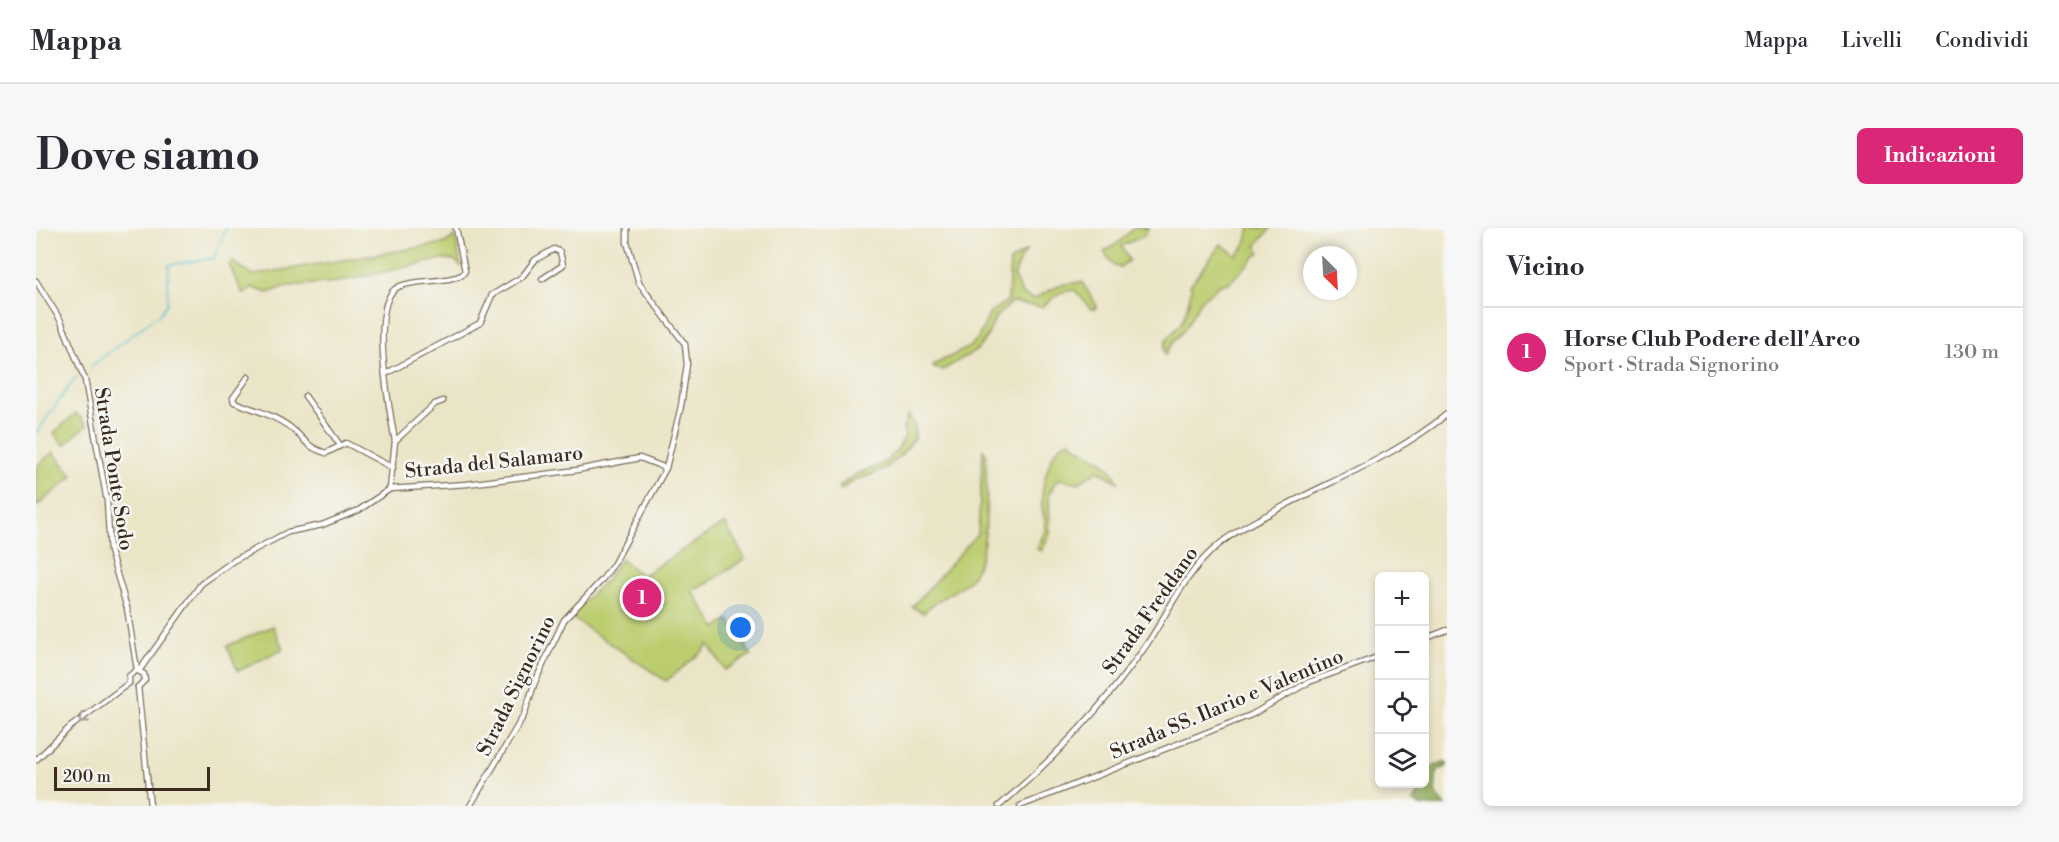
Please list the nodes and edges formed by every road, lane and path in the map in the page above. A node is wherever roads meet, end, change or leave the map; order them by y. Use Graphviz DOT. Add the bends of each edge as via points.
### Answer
graph roads {
  1 [pos="456,228"];
  2 [pos="627,228"];
  3 [pos="542,279"];
  4 [pos="36,281"];
  5 [pos="385,374"];
  6 [pos="248,377"];
  7 [pos="305,396"];
  8 [pos="443,401"];
  9 [pos="1447,414"];
  10 [pos="395,441"];
  11 [pos="340,445"];
  12 [pos="393,468"];
  13 [pos="666,468"];
  14 [pos="390,489"];
  15 [pos="1447,630"];
  16 [pos="1429,637"];
  17 [pos="1375,658"];
  18 [pos="138,671"];
  19 [pos="129,683"];
  20 [pos="138,687"];
  21 [pos="36,760"];
  22 [pos="150,806"];
  23 [pos="470,806"];
  24 [pos="999,806"];
  25 [pos="1020,806"];
  1 -- 5 [label="street" via="465,271 462,275 410,283 395,288 389,298 383,331"];
  2 -- 13 [label="street, Strada Signorino" via="639,284 685,344 687,364 681,406"];
  3 -- 5 [label="street" via="562,265 560,252 554,249 544,253 522,277 492,295 480,323"];
  4 -- 18 [label="street, Strada Ponte Sodo" via="61,321 85,380 107,501 110,551 124,595"];
  5 -- 10 [label="street"];
  6 -- 11 [label="street" via="234,402 280,421 306,446 318,451 326,453"];
  7 -- 11 [label="street"];
  8 -- 10 [label="street"];
  9 -- 24 [label="street, Strada Freddano" via="1405,444 1260,518 1216,546 1197,567 1149,641 1092,717 1062,750"];
  10 -- 12 [label="street"];
  11 -- 12 [label="street" via="346,443"];
  12 -- 14 [label="street"];
  13 -- 14 [label="street, Strada del Salamaro" via="640,458 466,484"];
  13 -- 23 [label="street, Strada Signorino" via="613,565 564,620 524,715"];
  14 -- 18 [label="street, Strada del Salamaro" via="360,510 322,525 288,532 233,561 201,584"];
  15 -- 16 [label="street"];
  17 -- 25 [label="street, Strada SS. Ilario e Valentino" via="1309,682 1251,715"];
  18 -- 19 [label="street, Strada del Salamaro" via="129,675"];
  18 -- 20 [label="street" via="145,680"];
  19 -- 20 [label="street"];
  19 -- 21 [label="street, one-way" via="69,728"];
  20 -- 22 [label="street"];
}
